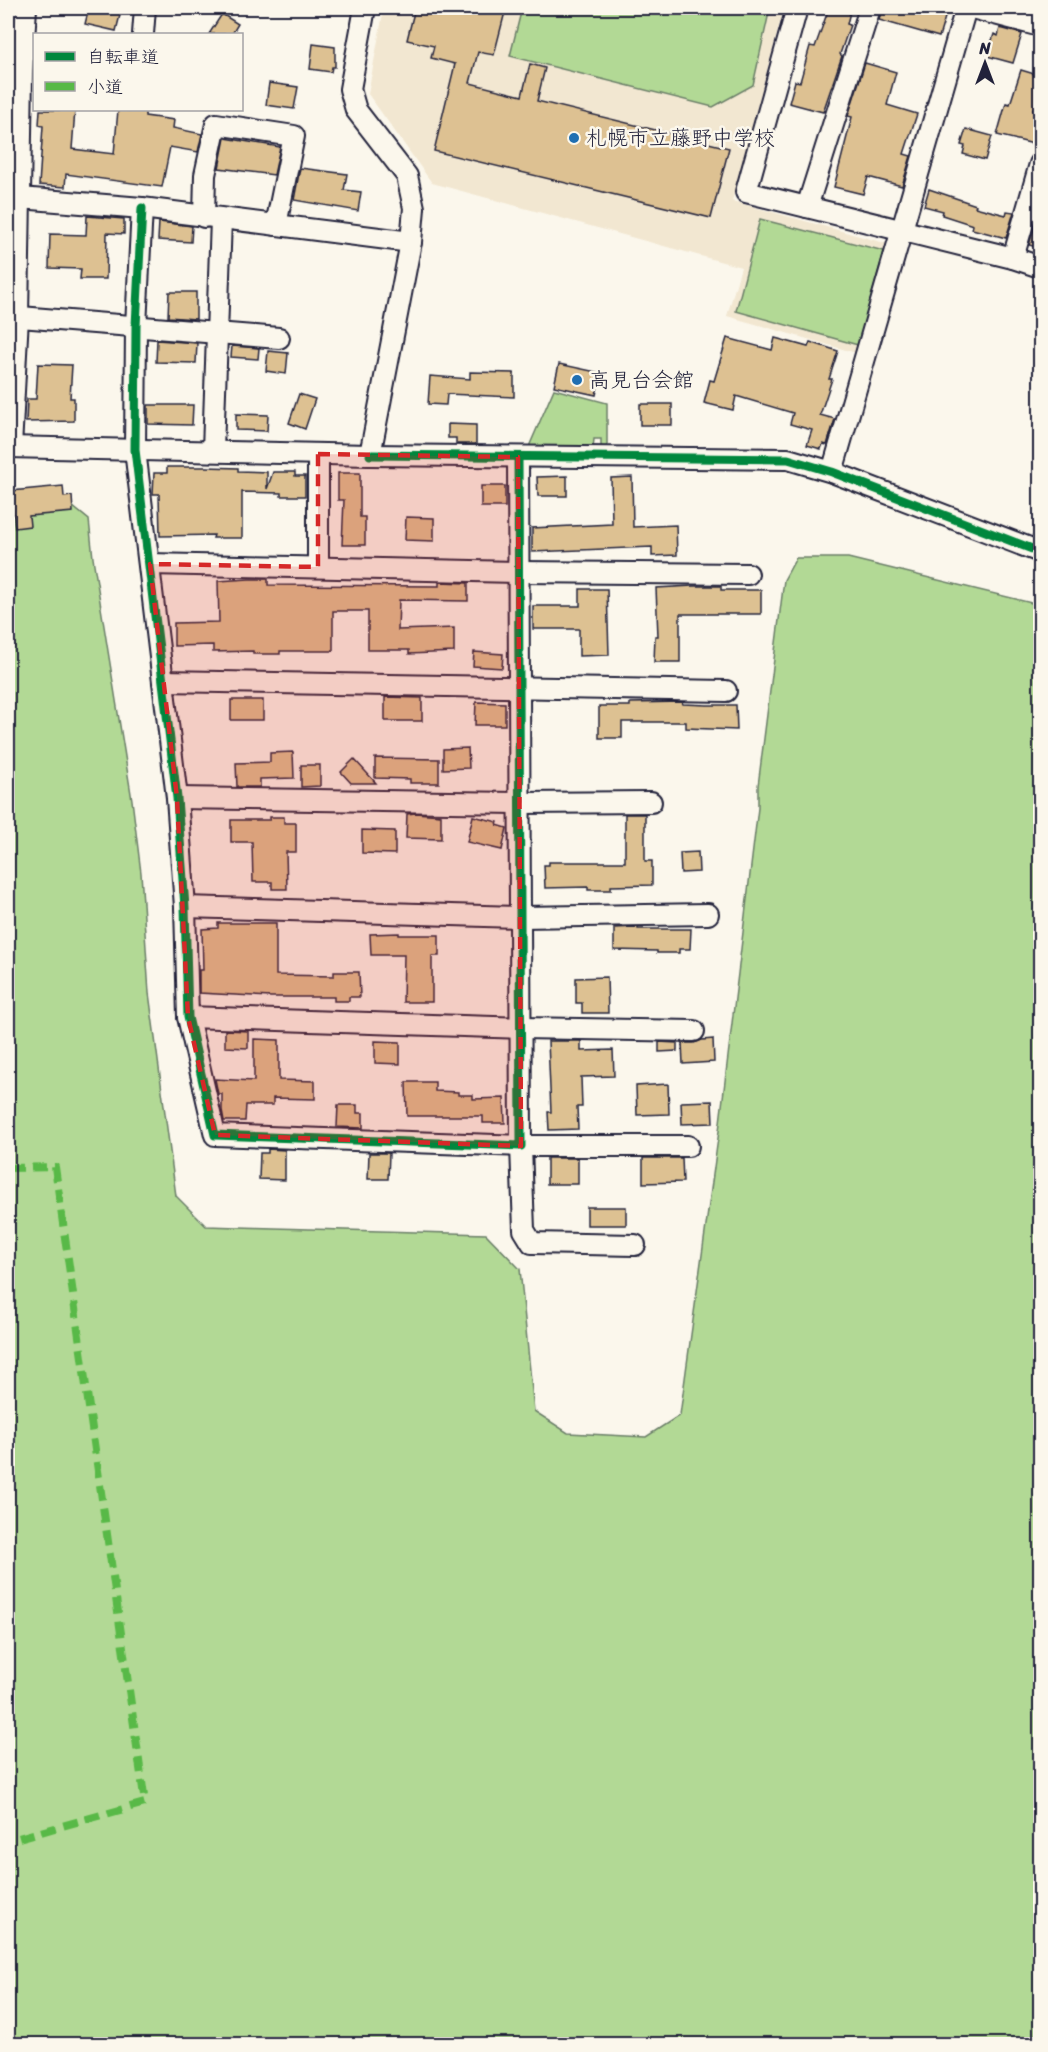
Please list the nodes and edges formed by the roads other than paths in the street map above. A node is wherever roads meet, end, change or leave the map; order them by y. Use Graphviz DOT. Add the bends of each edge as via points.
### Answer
graph roads {
  1 [pos="26,8"];
  2 [pos="145,8"];
  3 [pos="365,8"];
  4 [pos="797,8"];
  5 [pos="870,8"];
  6 [pos="966,8"];
  7 [pos="972,8"];
  8 [pos="1041,26"];
  9 [pos="143,33"];
  10 [pos="21,73"];
  11 [pos="1041,164"];
  12 [pos="14,197"];
  13 [pos="807,207"];
  14 [pos="142,208"];
  15 [pos="212,218"];
  16 [pos="276,225"];
  17 [pos="904,230"];
  18 [pos="411,242"];
  19 [pos="1013,258"];
  20 [pos="1041,267"];
  21 [pos="13,317"];
  22 [pos="136,327"];
  23 [pos="217,332"];
  24 [pos="279,338"];
  25 [pos="9,447"];
  26 [pos="135,450"];
  27 [pos="213,450"];
  28 [pos="318,454"];
  29 [pos="370,455"];
  30 [pos="518,457"];
  31 [pos="832,472"];
  32 [pos="1041,552"];
  33 [pos="150,564"];
  34 [pos="318,567"];
  35 [pos="519,572"];
  36 [pos="748,574"];
  37 [pos="163,681"];
  38 [pos="520,688"];
  39 [pos="726,691"];
  40 [pos="177,798"];
  41 [pos="520,802"];
  42 [pos="651,802"];
  43 [pos="185,907"];
  44 [pos="708,914"];
  45 [pos="521,917"];
  46 [pos="188,1017"];
  47 [pos="522,1028"];
  48 [pos="694,1031"];
  49 [pos="521,1146"];
  50 [pos="688,1146"];
  51 [pos="635,1245"];
  1 -- 10 [label="street"];
  2 -- 9 [label="street"];
  3 -- 18 [label="street" via="350,89 356,111 407,176 414,208"];
  4 -- 13 [label="street" via="746,192"];
  5 -- 13 [label="street"];
  6 -- 17 [label="street"];
  7 -- 8 [label="street"];
  10 -- 12 [label="street"];
  11 -- 19 [label="street"];
  12 -- 14 [label="street"];
  12 -- 21 [label="street"];
  13 -- 17 [label="street"];
  14 -- 15 [label="street"];
  14 -- 22 [label="street"];
  15 -- 16 [label="street"];
  15 -- 16 [label="street" via="205,175 216,124 294,136"];
  15 -- 23 [label="street"];
  16 -- 18 [label="street"];
  17 -- 19 [label="street"];
  17 -- 31 [label="street"];
  18 -- 29 [label="street"];
  19 -- 20 [label="street"];
  21 -- 22 [label="street"];
  21 -- 25 [label="street"];
  22 -- 23 [label="street"];
  22 -- 26 [label="street"];
  23 -- 24 [label="street"];
  23 -- 27 [label="street"];
  25 -- 26 [label="street"];
  26 -- 27 [label="street"];
  26 -- 33 [label="street"];
  27 -- 28 [label="street"];
  28 -- 29 [label="street"];
  28 -- 34 [label="street"];
  29 -- 30 [label="street"];
  30 -- 31 [label="street" via="788,459"];
  30 -- 35 [label="street"];
  31 -- 32 [label="street"];
  33 -- 34 [label="street"];
  33 -- 37 [label="street"];
  34 -- 35 [label="street"];
  35 -- 36 [label="street"];
  35 -- 38 [label="street"];
  37 -- 38 [label="street"];
  37 -- 40 [label="street"];
  38 -- 39 [label="street"];
  38 -- 41 [label="street"];
  40 -- 41 [label="street"];
  40 -- 43 [label="street"];
  41 -- 42 [label="street"];
  41 -- 45 [label="street"];
  43 -- 45 [label="street"];
  43 -- 46 [label="street"];
  44 -- 45 [label="street"];
  45 -- 47 [label="street"];
  46 -- 47 [label="street"];
  46 -- 49 [label="street" via="215,1135"];
  47 -- 48 [label="street"];
  47 -- 49 [label="street"];
  49 -- 50 [label="street"];
  49 -- 51 [label="street" via="524,1230 532,1244"];
}
